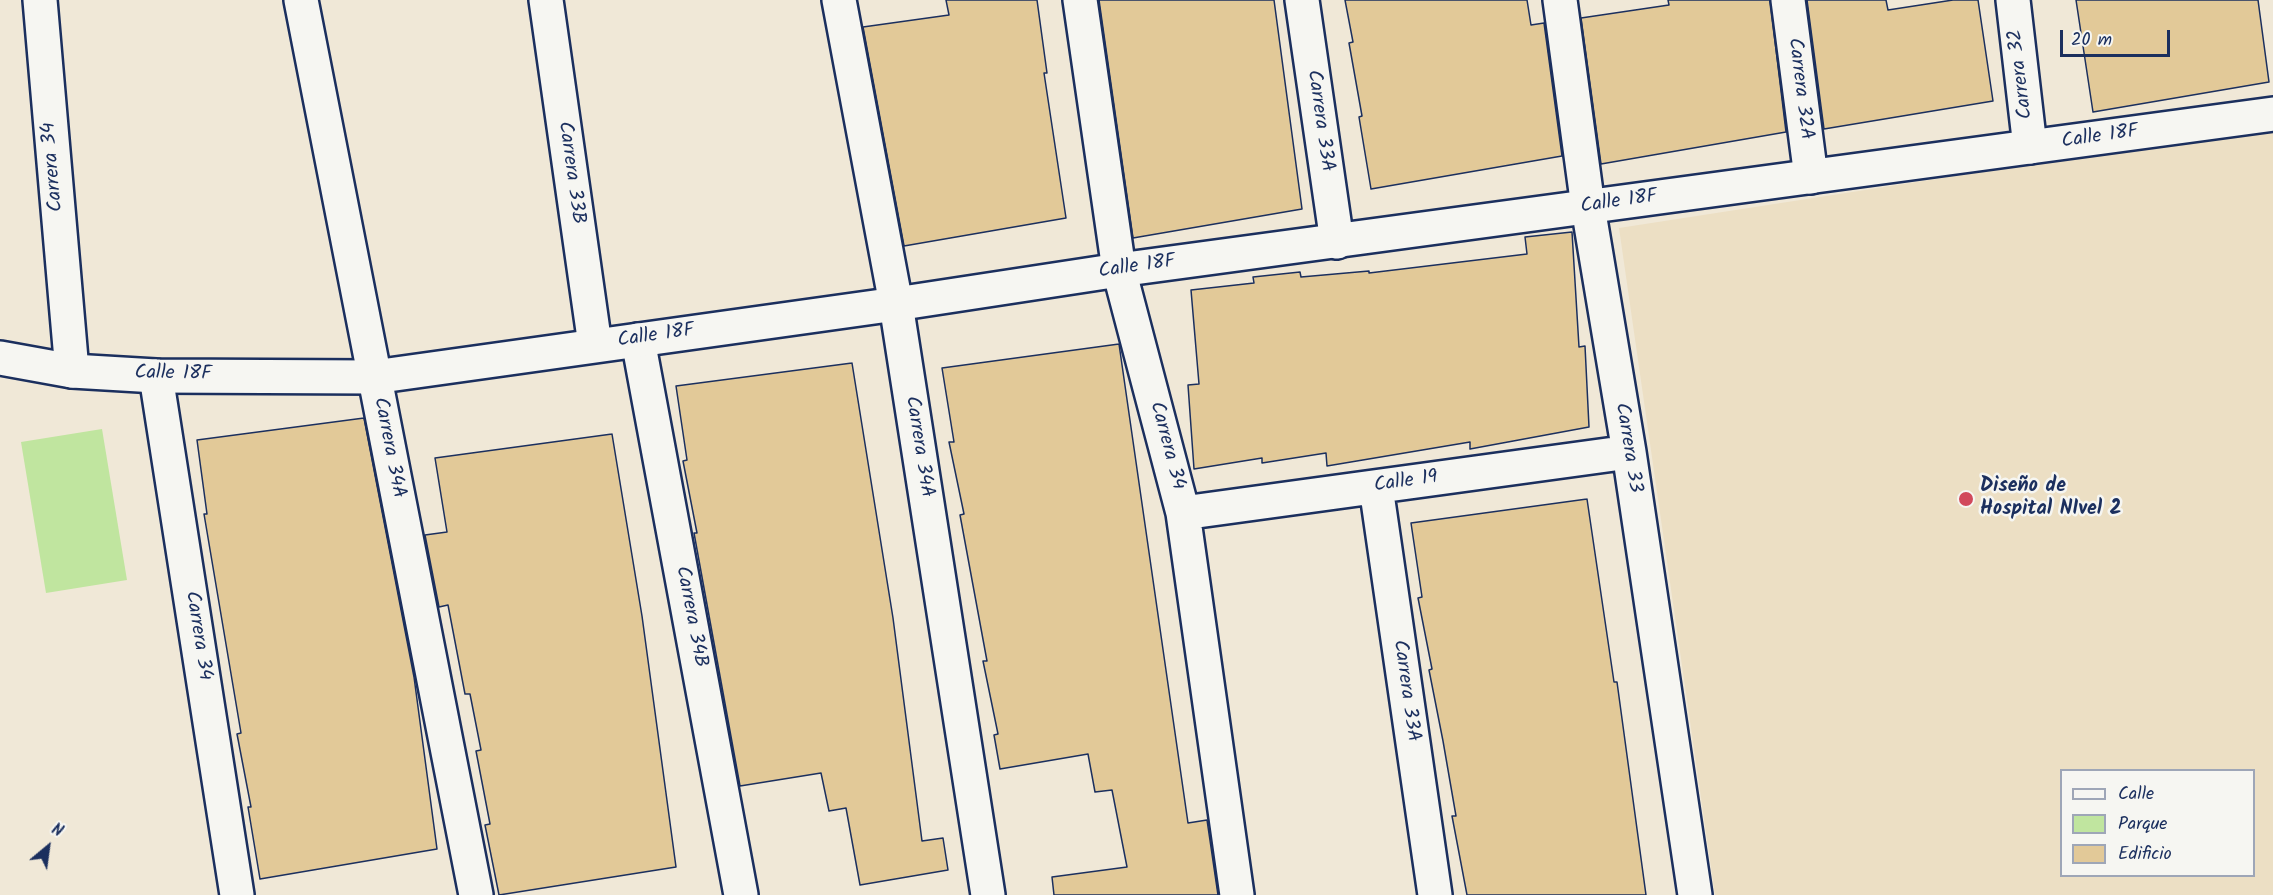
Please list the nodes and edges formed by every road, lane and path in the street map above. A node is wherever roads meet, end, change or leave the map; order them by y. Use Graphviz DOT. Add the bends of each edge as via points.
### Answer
graph roads {
  1 [pos="40,0"];
  2 [pos="301,0"];
  3 [pos="546,0"];
  4 [pos="839,0"];
  5 [pos="1080,0"];
  6 [pos="1302,0"];
  7 [pos="1560,0"];
  8 [pos="1788,0"];
  9 [pos="2013,0"];
  10 [pos="2273,114"];
  11 [pos="2030,147"];
  12 [pos="1811,177"];
  13 [pos="1588,207"];
  14 [pos="1337,242"];
  15 [pos="1119,270"];
  16 [pos="896,304"];
  17 [pos="638,340"];
  18 [pos="595,345"];
  19 [pos="0,358"];
  20 [pos="72,371"];
  21 [pos="156,376"];
  22 [pos="374,376"];
  23 [pos="1629,452"];
  24 [pos="1376,487"];
  25 [pos="1183,513"];
  26 [pos="237,895"];
  27 [pos="476,895"];
  28 [pos="741,895"];
  29 [pos="988,895"];
  30 [pos="1237,895"];
  31 [pos="1435,895"];
  32 [pos="1695,895"];
  1 -- 20 [label="street, Carrera 34"];
  2 -- 22 [label="street, Carrera 34A"];
  3 -- 18 [label="street, Carrera 33B"];
  4 -- 16 [label="street, Carrera 34A"];
  5 -- 15 [label="street, Carrera 34"];
  6 -- 14 [label="street, Carrera 33A"];
  7 -- 13 [label="street, Carrera 33"];
  8 -- 12 [label="street, Carrera 32A"];
  9 -- 11 [label="street, Carrera 32"];
  10 -- 11 [label="street, Calle 18F"];
  11 -- 12 [label="street, Calle 18F"];
  12 -- 13 [label="street, Calle 18F"];
  13 -- 14 [label="street, Calle 18F"];
  13 -- 23 [label="street, Carrera 33"];
  14 -- 15 [label="street, Calle 18F"];
  15 -- 16 [label="street, Calle 18F"];
  15 -- 25 [label="street, Carrera 34"];
  16 -- 17 [label="street, Calle 18F"];
  16 -- 29 [label="street, Carrera 34A"];
  17 -- 18 [label="street, Calle 18F"];
  17 -- 28 [label="street, Carrera 34B"];
  18 -- 22 [label="street, Calle 18F"];
  19 -- 20 [label="street, Calle 18F"];
  20 -- 21 [label="street, Calle 18F"];
  21 -- 22 [label="street, Calle 18F"];
  21 -- 26 [label="street, Carrera 34"];
  22 -- 27 [label="street, Carrera 34A"];
  23 -- 24 [label="street, Calle 19"];
  23 -- 32 [label="street, Carrera 33"];
  24 -- 25 [label="street, Calle 19"];
  24 -- 31 [label="street, Carrera 33A"];
  25 -- 30 [label="street, Carrera 34"];
}
